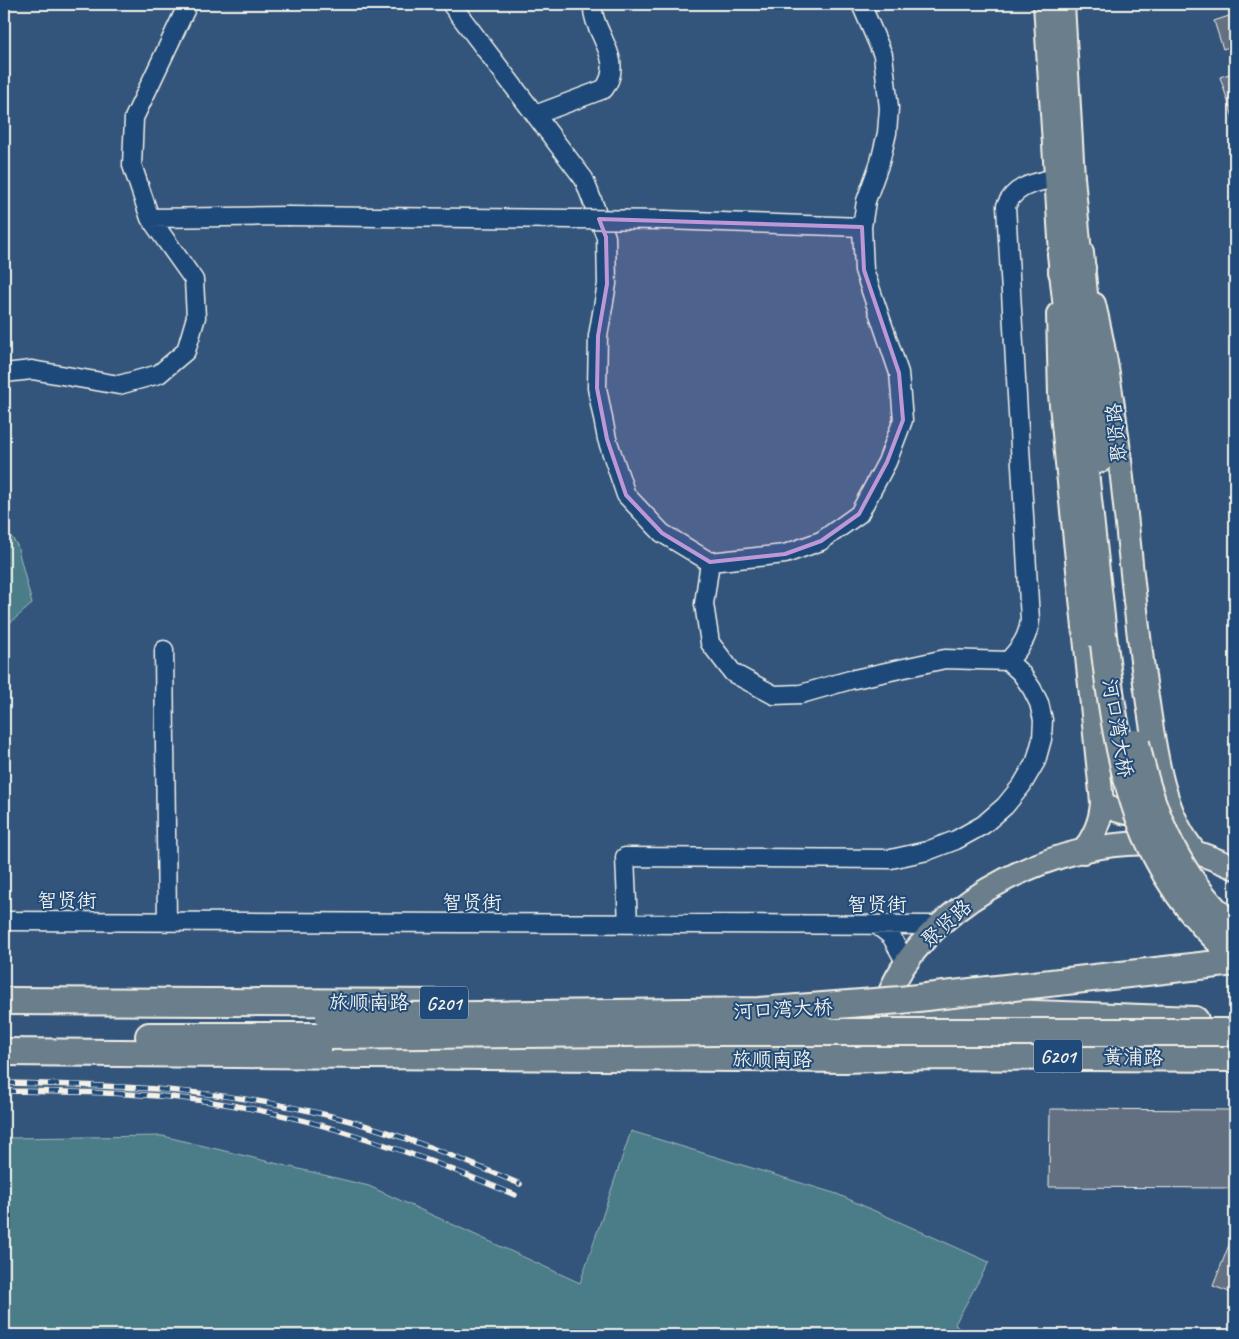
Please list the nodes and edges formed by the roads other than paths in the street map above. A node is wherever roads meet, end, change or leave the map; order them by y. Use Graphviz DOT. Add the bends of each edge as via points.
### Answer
graph roads {
  1 [pos="188,4"];
  2 [pos="450,4"];
  3 [pos="593,4"];
  4 [pos="861,4"];
  5 [pos="1045,4"];
  6 [pos="1063,4"];
  7 [pos="536,115"];
  8 [pos="1055,178"];
  9 [pos="150,218"];
  10 [pos="862,226"];
  11 [pos="1071,253"];
  12 [pos="4,373"];
  13 [pos="710,562"];
  14 [pos="1112,643"];
  15 [pos="164,650"];
  16 [pos="1008,661"];
  17 [pos="1167,801"];
  18 [pos="1102,802"];
  19 [pos="1083,852"];
  20 [pos="1197,854"];
  21 [pos="1235,868"];
  22 [pos="4,921"];
  23 [pos="167,922"];
  24 [pos="628,924"];
  25 [pos="877,925"];
  26 [pos="939,925"];
  27 [pos="1235,928"];
  28 [pos="1235,955"];
  29 [pos="1235,962"];
  30 [pos="906,963"];
  31 [pos="4,1001"];
  32 [pos="885,1008"];
  33 [pos="4,1019"];
  34 [pos="1235,1022"];
  35 [pos="329,1027"];
  36 [pos="1235,1032"];
  37 [pos="4,1036"];
  38 [pos="4,1052"];
  39 [pos="880,1058"];
  40 [pos="1235,1058"];
  1 -- 9 [label="street" via="134,118 132,165"];
  2 -- 7 [label="street"];
  3 -- 7 [label="street" via="592,10 605,40 611,80 604,89"];
  4 -- 10 [label="street" via="883,55 889,108 887,133 866,201"];
  5 -- 8 [label="main road, 聚贤路"];
  6 -- 11 [label="main road, 聚贤路" via="1073,178"];
  7 -- 13 [label="street" via="584,179 606,237 607,284 598,336 597,388 607,439 626,495 662,533"];
  8 -- 11 [label="main road, 聚贤路"];
  8 -- 16 [label="street" via="1017,190 1006,206 1030,620 1023,644"];
  9 -- 10 [label="street, bridge" via="288,216 666,220"];
  9 -- 12 [label="street" via="194,280 196,317 186,351 159,374 119,385 32,370"];
  10 -- 13 [label="street" via="864,270 899,373 903,420 887,462 859,514 821,541 785,554"];
  11 -- 14 [label="highway, 河口湾大桥"];
  11 -- 17 [label="main road, 聚贤路" via="1104,348 1139,640"];
  11 -- 18 [label="main road, 聚贤路" via="1058,339 1060,395"];
  13 -- 16 [label="street" via="704,604 710,643 733,673 774,695 801,694 945,659"];
  14 -- 27 [label="highway, 河口湾大桥, bridge" via="1157,815 1168,842 1197,888"];
  14 -- 28 [label="highway, 河口湾大桥, bridge" via="1112,711 1122,764 1147,840 1185,905"];
  15 -- 23 [label="street"];
  16 -- 24 [label="street" via="1021,673 1039,703 1042,739 1036,761 1022,785 1005,806 983,824 956,840 891,859 626,857"];
  17 -- 18 [label="main road" via="1153,810 1125,814"];
  17 -- 20 [label="main road, 聚贤路" via="1179,832"];
  18 -- 19 [label="main road, 聚贤路" via="1096,832"];
  19 -- 20 [label="main road, 聚贤路" via="1155,844"];
  19 -- 26 [label="main road, 聚贤路" via="1020,871 991,886"];
  20 -- 21 [label="main road, 聚贤路"];
  22 -- 23 [label="street, 智贤街"];
  23 -- 24 [label="street, 智贤街"];
  24 -- 25 [label="street, 智贤街"];
  25 -- 26 [label="street, 智贤街"];
  25 -- 30 [label="street" via="891,936"];
  26 -- 30 [label="main road, 聚贤路"];
  29 -- 35 [label="highway, 河口湾大桥, bridge" via="900,1000 759,1011"];
  30 -- 32 [label="main road, 聚贤路"];
  31 -- 32 [label="highway, 旅顺南路 / G201"];
  32 -- 34 [label="highway, 黄浦路 / G201"];
  32 -- 39 [label="main road, 聚贤路"];
  33 -- 35 [label="highway"];
  35 -- 36 [label="highway, 河口湾大桥, bridge" via="707,1032"];
  35 -- 37 [label="highway"];
  38 -- 39 [label="highway, 旅顺南路 / G201"];
  39 -- 40 [label="highway, 黄浦路 / G201"];
}
